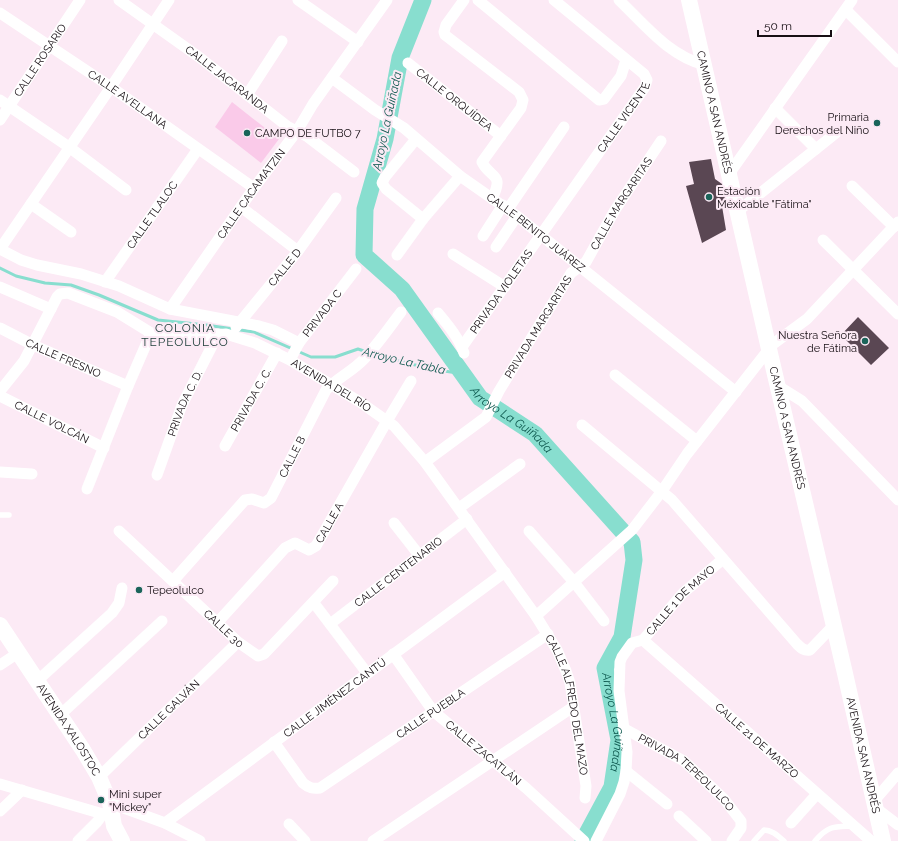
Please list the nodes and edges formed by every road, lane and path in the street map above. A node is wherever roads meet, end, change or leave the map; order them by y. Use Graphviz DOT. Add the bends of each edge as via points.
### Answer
graph roads {
  1 [pos="80,0"];
  2 [pos="119,0"];
  3 [pos="168,0"];
  4 [pos="298,0"];
  5 [pos="387,0"];
  6 [pos="464,0"];
  7 [pos="478,0"];
  8 [pos="554,0"];
  9 [pos="619,0"];
  10 [pos="690,0"];
  11 [pos="852,0"];
  12 [pos="846,10"];
  13 [pos="0,13"];
  14 [pos="153,23"];
  15 [pos="282,41"];
  16 [pos="358,42"];
  17 [pos="50,46"];
  18 [pos="626,60"];
  19 [pos="898,62"];
  20 [pos="408,63"];
  21 [pos="704,65"];
  22 [pos="332,78"];
  23 [pos="111,87"];
  24 [pos="247,95"];
  25 [pos="5,103"];
  26 [pos="775,108"];
  27 [pos="0,120"];
  28 [pos="564,127"];
  29 [pos="297,131"];
  30 [pos="836,133"];
  31 [pos="500,136"];
  32 [pos="416,139"];
  33 [pos="661,141"];
  34 [pos="69,147"];
  35 [pos="198,149"];
  36 [pos="816,149"];
  37 [pos="354,172"];
  38 [pos="729,174"];
  39 [pos="460,176"];
  40 [pos="852,186"];
  41 [pos="254,188"];
  42 [pos="126,190"];
  43 [pos="336,198"];
  44 [pos="492,199"];
  45 [pos="31,204"];
  46 [pos="241,207"];
  47 [pos="505,207"];
  48 [pos="738,211"];
  49 [pos="517,216"];
  50 [pos="423,219"];
  51 [pos="896,224"];
  52 [pos="71,232"];
  53 [pos="541,235"];
  54 [pos="483,236"];
  55 [pos="822,240"];
  56 [pos="496,246"];
  57 [pos="0,249"];
  58 [pos="298,251"];
  59 [pos="453,254"];
  60 [pos="397,255"];
  61 [pos="581,266"];
  62 [pos="356,268"];
  63 [pos="853,271"];
  64 [pos="105,282"];
  65 [pos="0,287"];
  66 [pos="505,287"];
  67 [pos="51,309"];
  68 [pos="170,310"];
  69 [pos="401,312"];
  70 [pos="438,313"];
  71 [pos="898,314"];
  72 [pos="0,328"];
  73 [pos="235,329"];
  74 [pos="151,333"];
  75 [pos="218,334"];
  76 [pos="33,345"];
  77 [pos="769,349"];
  78 [pos="295,350"];
  79 [pos="277,353"];
  80 [pos="614,375"];
  81 [pos="411,381"];
  82 [pos="332,384"];
  83 [pos="128,386"];
  84 [pos="778,386"];
  85 [pos="0,391"];
  86 [pos="736,392"];
  87 [pos="0,396"];
  88 [pos="387,421"];
  89 [pos="582,425"];
  90 [pos="697,441"];
  91 [pos="225,446"];
  92 [pos="104,448"];
  93 [pos="425,462"];
  94 [pos="520,464"];
  95 [pos="0,472"];
  96 [pos="32,474"];
  97 [pos="157,475"];
  98 [pos="87,489"];
  99 [pos="662,491"];
  100 [pos="898,500"];
  101 [pos="459,508"];
  102 [pos="0,515"];
  103 [pos="9,515"];
  104 [pos="467,519"];
  105 [pos="394,523"];
  106 [pos="119,531"];
  107 [pos="529,531"];
  108 [pos="419,555"];
  109 [pos="723,559"];
  110 [pos="505,572"];
  111 [pos="173,581"];
  112 [pos="333,581"];
  113 [pos="574,582"];
  114 [pos="122,588"];
  115 [pos="314,603"];
  116 [pos="536,616"];
  117 [pos="162,621"];
  118 [pos="604,621"];
  119 [pos="217,623"];
  120 [pos="330,624"];
  121 [pos="0,625"];
  122 [pos="833,626"];
  123 [pos="548,634"];
  124 [pos="643,640"];
  125 [pos="238,642"];
  126 [pos="18,653"];
  127 [pos="393,654"];
  128 [pos="0,665"];
  129 [pos="844,669"];
  130 [pos="367,673"];
  131 [pos="37,681"];
  132 [pos="573,707"];
  133 [pos="433,711"];
  134 [pos="60,715"];
  135 [pos="623,728"];
  136 [pos="274,742"];
  137 [pos="492,761"];
  138 [pos="626,772"];
  139 [pos="898,773"];
  140 [pos="99,777"];
  141 [pos="0,784"];
  142 [pos="22,790"];
  143 [pos="817,794"];
  144 [pos="585,798"];
  145 [pos="666,804"];
  146 [pos="875,805"];
  147 [pos="0,811"];
  148 [pos="109,811"];
  149 [pos="679,816"];
  150 [pos="790,822"];
  151 [pos="165,823"];
  152 [pos="290,824"];
  153 [pos="898,825"];
  154 [pos="854,826"];
  155 [pos="78,841"];
  156 [pos="122,841"];
  157 [pos="200,841"];
  158 [pos="305,841"];
  159 [pos="373,841"];
  160 [pos="584,841"];
  161 [pos="596,841"];
  162 [pos="706,841"];
  163 [pos="732,841"];
  164 [pos="754,841"];
  165 [pos="784,841"];
  166 [pos="816,841"];
  167 [pos="871,841"];
  168 [pos="883,841"];
  1 -- 17 [label="street, CALLE ROSARIO"];
  2 -- 14 [label="street, CALLE JACARANDA"];
  3 -- 14 [label="street"];
  4 -- 16 [label="street"];
  5 -- 16 [label="street, CALLE CACAMATZIN"];
  6 -- 31 [label="street, CALLE ORQUÍDEA" via="446,25 444,32 448,38 518,92 523,100 521,108"];
  7 -- 18 [label="street" via="599,100 604,99 621,76"];
  8 -- 18 [label="street, CALLE VICENTE"];
  9 -- 21 [label="street" via="676,53"];
  10 -- 21 [label="main road, CAMINO A SAN ANDRÉS"];
  11 -- 12 [label="street"];
  12 -- 19 [label="street"];
  12 -- 26 [label="street"];
  13 -- 17 [label="street, CALLE AVELLANA"];
  14 -- 23 [label="street"];
  14 -- 24 [label="street, CALLE JACARANDA"];
  15 -- 24 [label="street"];
  16 -- 22 [label="street, CALLE CACAMATZIN"];
  17 -- 23 [label="street, CALLE AVELLANA"];
  17 -- 25 [label="street, CALLE ROSARIO"];
  18 -- 53 [label="street, CALLE VICENTE" via="646,76 645,87"];
  20 -- 31 [label="street, CALLE ORQUÍDEA"];
  21 -- 38 [label="main road, CAMINO A SAN ANDRÉS"];
  22 -- 29 [label="street, CALLE CACAMATZIN"];
  22 -- 32 [label="street, CALLE BENITO JUÁREZ"];
  23 -- 34 [label="street"];
  23 -- 35 [label="street, CALLE AVELLANA"];
  24 -- 29 [label="street, CALLE JACARANDA"];
  25 -- 27 [label="street, CALLE ROSARIO"];
  25 -- 34 [label="street"];
  26 -- 36 [label="street"];
  26 -- 38 [label="street"];
  28 -- 47 [label="street"];
  29 -- 37 [label="street, CALLE JACARANDA"];
  29 -- 41 [label="street, CALLE CACAMATZIN"];
  30 -- 36 [label="street"];
  31 -- 44 [label="street, CALLE ORQUÍDEA" via="482,162 497,180"];
  32 -- 39 [label="street, CALLE BENITO JUÁREZ"];
  32 -- 50 [label="street" via="382,183"];
  33 -- 61 [label="street, CALLE MARGARITAS" via="615,210 586,262"];
  34 -- 42 [label="street"];
  34 -- 45 [label="street"];
  35 -- 41 [label="street, CALLE AVELLANA"];
  35 -- 64 [label="street, CALLE TLALOC"];
  36 -- 48 [label="street"];
  38 -- 48 [label="main road, CAMINO A SAN ANDRÉS"];
  39 -- 44 [label="street, CALLE BENITO JUÁREZ"];
  39 -- 50 [label="street"];
  40 -- 51 [label="street"];
  41 -- 46 [label="street, CALLE CACAMATZIN"];
  43 -- 58 [label="street, CALLE D"];
  44 -- 47 [label="street, CALLE BENITO JUÁREZ"];
  45 -- 52 [label="street"];
  45 -- 57 [label="street"];
  46 -- 58 [label="street"];
  46 -- 68 [label="street, CALLE CACAMATZIN"];
  47 -- 49 [label="street, CALLE BENITO JUÁREZ"];
  47 -- 54 [label="street"];
  48 -- 77 [label="main road, CAMINO A SAN ANDRÉS"];
  49 -- 53 [label="street, CALLE BENITO JUÁREZ"];
  49 -- 56 [label="street"];
  50 -- 60 [label="street"];
  51 -- 63 [label="street"];
  53 -- 61 [label="street, CALLE BENITO JUÁREZ"];
  53 -- 66 [label="street, PRIVADA VIOLETAS"];
  55 -- 63 [label="street"];
  57 -- 64 [label="street" via="21,260"];
  58 -- 73 [label="street, CALLE D"];
  59 -- 66 [label="street"];
  61 -- 86 [label="street, CALLE BENITO JUÁREZ"];
  61 -- 93 [label="street, PRIVADA MARGARITAS" via="571,274 497,393 486,418"];
  62 -- 78 [label="street, PRIVADA C"];
  63 -- 71 [label="street"];
  63 -- 77 [label="street" via="806,319"];
  64 -- 68 [label="street"];
  65 -- 67 [label="street"];
  66 -- 70 [label="street, PRIVADA VIOLETAS" via="463,350"];
  67 -- 74 [label="street, AVENIDA DEL RÍO" via="60,294 73,294 117,312"];
  67 -- 76 [label="street"];
  68 -- 73 [label="street"];
  69 -- 82 [label="street, CALLE B" via="364,359"];
  72 -- 76 [label="street, CALLE FRESNO"];
  73 -- 75 [label="street, AVENIDA DEL RÍO"];
  73 -- 78 [label="street" via="249,324 273,330"];
  73 -- 79 [label="street, AVENIDA DEL RÍO" via="255,343"];
  74 -- 75 [label="street, AVENIDA DEL RÍO" via="182,336"];
  74 -- 83 [label="street"];
  75 -- 97 [label="street, PRIVADA C. D." via="182,405"];
  76 -- 83 [label="street, CALLE FRESNO"];
  76 -- 85 [label="street" via="24,361"];
  77 -- 84 [label="main road, CAMINO A SAN ANDRÉS"];
  77 -- 86 [label="street"];
  78 -- 79 [label="street, AVENIDA DEL RÍO"];
  78 -- 82 [label="street, AVENIDA DEL RÍO"];
  79 -- 91 [label="street, PRIVADA C. C."];
  80 -- 90 [label="street"];
  81 -- 88 [label="street, CALLE A"];
  82 -- 88 [label="street, AVENIDA DEL RÍO"];
  82 -- 111 [label="street, CALLE B" via="326,390 271,498 264,503 252,499 245,500"];
  83 -- 92 [label="street"];
  84 -- 100 [label="street" via="802,401"];
  84 -- 122 [label="main road, CAMINO A SAN ANDRÉS"];
  86 -- 90 [label="street"];
  87 -- 92 [label="street, CALLE VOLCÁN"];
  88 -- 93 [label="street, AVENIDA DEL RÍO"];
  88 -- 119 [label="street, CALLE A" via="316,546 309,550 295,543 285,548"];
  89 -- 99 [label="street"];
  90 -- 99 [label="street"];
  92 -- 98 [label="street"];
  93 -- 101 [label="street, AVENIDA DEL RÍO"];
  94 -- 101 [label="street"];
  95 -- 96 [label="street"];
  99 -- 109 [label="street"];
  99 -- 113 [label="street" via="632,530"];
  101 -- 104 [label="street, AVENIDA DEL RÍO"];
  102 -- 103 [label="lane"];
  104 -- 108 [label="street, CALLE CENTENARIO"];
  104 -- 110 [label="street, AVENIDA DEL RÍO"];
  105 -- 108 [label="street"];
  106 -- 111 [label="street, CALLE 30"];
  107 -- 113 [label="street"];
  108 -- 120 [label="street, CALLE CENTENARIO"];
  109 -- 122 [label="street" via="797,644 806,650 810,650"];
  109 -- 124 [label="street, CALLE 1 DE MAYO" via="678,598"];
  110 -- 116 [label="street, AVENIDA DEL RÍO"];
  110 -- 127 [label="street, CALLE JIMÉNEZ CANTÚ"];
  111 -- 119 [label="street, CALLE 30"];
  112 -- 115 [label="street"];
  113 -- 116 [label="street"];
  113 -- 118 [label="street"];
  114 -- 131 [label="street" via="119,603 112,613"];
  115 -- 120 [label="street"];
  115 -- 125 [label="street, CALLE 30" via="264,654 256,655"];
  116 -- 123 [label="street, CALLE ALFREDO DEL MAZO"];
  117 -- 134 [label="street"];
  119 -- 125 [label="street, CALLE 30"];
  120 -- 130 [label="street"];
  121 -- 126 [label="main road, AVENIDA XALOSTOC"];
  122 -- 129 [label="main road, CAMINO A SAN ANDRÉS"];
  123 -- 132 [label="street, CALLE ALFREDO DEL MAZO" via="566,671"];
  123 -- 133 [label="street, CALLE PUEBLA"];
  124 -- 135 [label="street, CALLE 1 DE MAYO" via="632,643 620,662 619,692"];
  124 -- 143 [label="street, CALLE 21 DE MARZO"];
  125 -- 140 [label="street, CALLE GALVÁN"];
  126 -- 128 [label="street"];
  126 -- 131 [label="main road, AVENIDA XALOSTOC"];
  127 -- 130 [label="street, CALLE JIMÉNEZ CANTÚ"];
  127 -- 133 [label="street, CALLE ZACATLÁN"];
  129 -- 146 [label="main road, AVENIDA SAN ANDRÉS"];
  130 -- 136 [label="street, CALLE JIMÉNEZ CANTÚ"];
  131 -- 134 [label="main road, AVENIDA XALOSTOC"];
  132 -- 137 [label="street"];
  132 -- 144 [label="street, CALLE ALFREDO DEL MAZO" via="586,786"];
  133 -- 136 [label="street, CALLE PUEBLA" via="324,786 307,787"];
  133 -- 137 [label="street, CALLE ZACATLÁN"];
  134 -- 140 [label="main road, AVENIDA XALOSTOC"];
  135 -- 138 [label="street, CALLE 1 DE MAYO" via="627,752"];
  135 -- 163 [label="street, PRIVADA TEPEOLULCO" via="684,761 724,798 739,816 742,825"];
  136 -- 151 [label="street, CALLE JIMÉNEZ CANTÚ"];
  137 -- 159 [label="street"];
  137 -- 160 [label="street, CALLE ZACATLÁN"];
  138 -- 145 [label="street"];
  138 -- 161 [label="street, CALLE 1 DE MAYO" via="620,794"];
  139 -- 146 [label="street"];
  140 -- 148 [label="main road, AVENIDA XALOSTOC"];
  141 -- 142 [label="street"];
  142 -- 147 [label="street"];
  142 -- 148 [label="street"];
  143 -- 150 [label="street"];
  143 -- 154 [label="street, CALLE 21 DE MARZO"];
  146 -- 153 [label="street"];
  146 -- 168 [label="main road, AVENIDA SAN ANDRÉS"];
  148 -- 151 [label="street"];
  148 -- 155 [label="street"];
  148 -- 156 [label="main road, AVENIDA XALOSTOC"];
  149 -- 162 [label="street"];
  151 -- 157 [label="street"];
  152 -- 158 [label="street"];
  154 -- 166 [label="lane" via="829,828"];
  154 -- 167 [label="street, CALLE 21 DE MARZO"];
  164 -- 165 [label="lane" via="767,830"];
}
